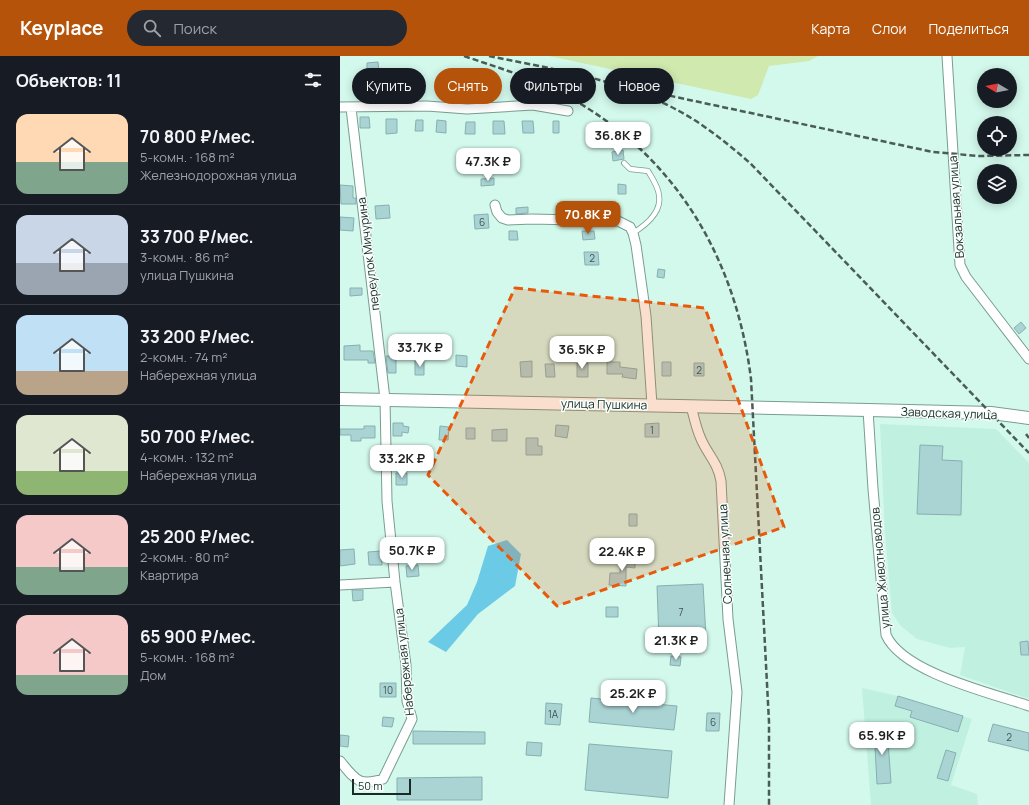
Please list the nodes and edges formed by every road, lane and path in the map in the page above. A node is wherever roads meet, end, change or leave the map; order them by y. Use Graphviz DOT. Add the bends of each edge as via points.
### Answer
graph roads {
  1 [pos="947,56"];
  2 [pos="340,107"];
  3 [pos="351,108"];
  4 [pos="568,111"];
  5 [pos="624,163"];
  6 [pos="495,205"];
  7 [pos="633,232"];
  8 [pos="1029,360"];
  9 [pos="340,399"];
  10 [pos="385,400"];
  11 [pos="652,405"];
  12 [pos="691,406"];
  13 [pos="868,410"];
  14 [pos="1029,418"];
  15 [pos="395,582"];
  16 [pos="340,585"];
  17 [pos="1029,706"];
  18 [pos="340,760"];
  19 [pos="729,805"];
  1 -- 8 [label="street, Вокзальная улица" via="960,265 966,277"];
  2 -- 3 [label="street"];
  3 -- 4 [label="street" via="427,106 467,109 533,105"];
  3 -- 10 [label="street, переулок Мичурина"];
  5 -- 7 [label="lane" via="630,169 648,171 660,195 659,205 648,223"];
  6 -- 7 [label="street" via="502,218 508,220 618,221 630,227"];
  7 -- 11 [label="street" via="646,316"];
  9 -- 10 [label="main road, улица Пушкина"];
  10 -- 11 [label="main road, улица Пушкина"];
  10 -- 15 [label="street, Набережная улица" via="387,501"];
  11 -- 12 [label="main road, улица Пушкина"];
  12 -- 13 [label="main road, улица Пушкина"];
  12 -- 19 [label="street, Солнечная улица" via="696,428 718,467 721,481 728,619 737,692"];
  13 -- 14 [label="main road, Заводская улица" via="991,413"];
  13 -- 17 [label="street, улица Животноводов" via="888,640 914,663 941,676"];
  15 -- 16 [label="street"];
  15 -- 18 [label="street, Набережная улица" via="406,665 406,701 412,719 383,779 370,783 356,779"];
}
